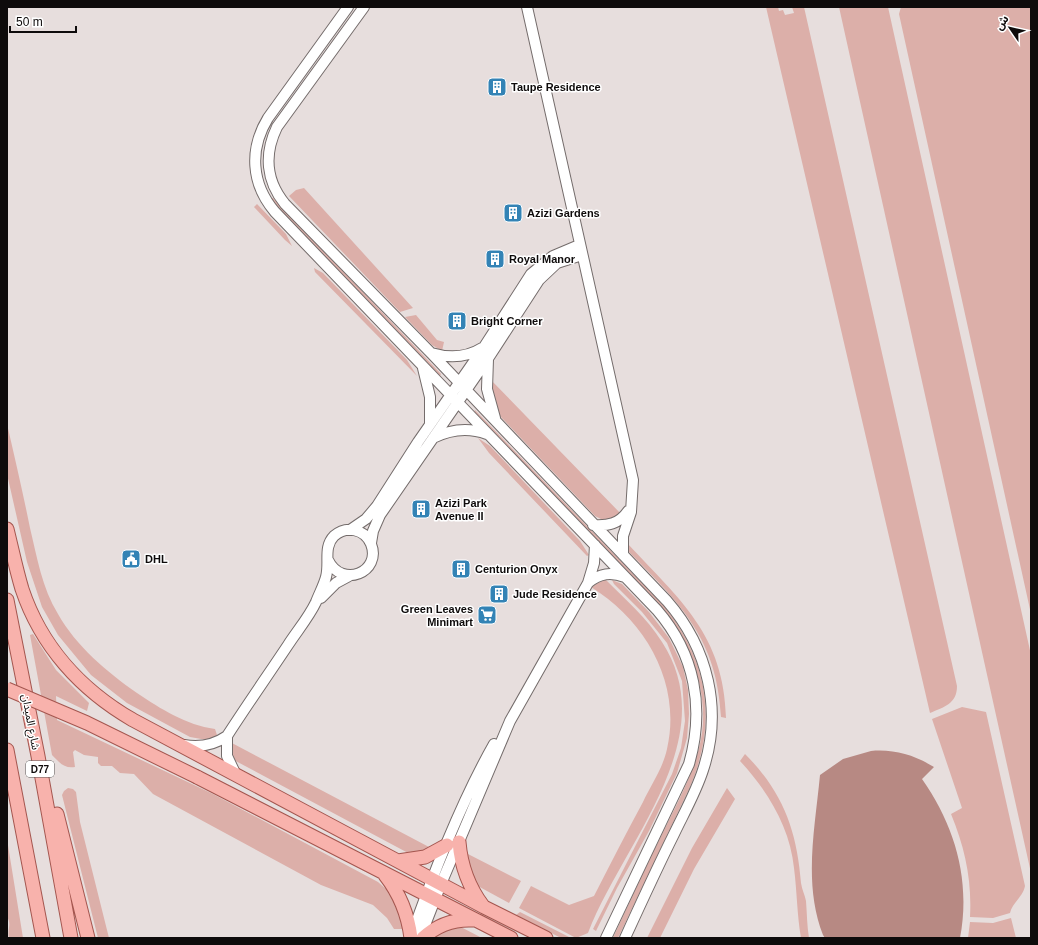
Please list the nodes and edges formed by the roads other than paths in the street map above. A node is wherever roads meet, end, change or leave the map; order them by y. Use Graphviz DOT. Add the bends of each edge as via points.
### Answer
graph roads {
  1 [pos="348,7"];
  2 [pos="364,7"];
  3 [pos="527,7"];
  4 [pos="271,180"];
  5 [pos="258,183"];
  6 [pos="580,250"];
  7 [pos="484,347"];
  8 [pos="431,353"];
  9 [pos="489,357"];
  10 [pos="422,364"];
  11 [pos="463,387"];
  12 [pos="454,399"];
  13 [pos="497,423"];
  14 [pos="429,425"];
  15 [pos="488,434"];
  16 [pos="433,438"];
  17 [pos="631,506"];
  18 [pos="594,524"];
  19 [pos="7,529"];
  20 [pos="350,530"];
  21 [pos="371,543"];
  22 [pos="595,545"];
  23 [pos="623,555"];
  24 [pos="328,560"];
  25 [pos="349,576"];
  26 [pos="625,577"];
  27 [pos="588,583"];
  28 [pos="7,600"];
  29 [pos="315,603"];
  30 [pos="7,689"];
  31 [pos="33,729"];
  32 [pos="227,736"];
  33 [pos="178,744"];
  34 [pos="7,750"];
  35 [pos="236,775"];
  36 [pos="453,844"];
  37 [pos="398,861"];
  38 [pos="382,872"];
  39 [pos="436,882"];
  40 [pos="430,897"];
  41 [pos="484,907"];
  42 [pos="37,908"];
  43 [pos="475,920"];
  44 [pos="37,938"];
  45 [pos="43,938"];
  46 [pos="71,938"];
  47 [pos="88,938"];
  48 [pos="411,938"];
  49 [pos="422,938"];
  50 [pos="511,938"];
  51 [pos="546,938"];
  52 [pos="606,938"];
  53 [pos="625,938"];
  1 -- 5 [label="street" via="263,125 255,149"];
  2 -- 4 [label="street" via="277,127 268,157"];
  3 -- 6 [label="street"];
  4 -- 5 [label="street"];
  4 -- 8 [label="street" via="285,204"];
  5 -- 10 [label="street" via="264,199 274,212"];
  6 -- 7 [label="street" via="553,256 534,270"];
  6 -- 9 [label="street" via="544,273"];
  6 -- 17 [label="street" via="632,473"];
  7 -- 8 [label="street" via="471,354 457,356"];
  7 -- 11 [label="street"];
  8 -- 11 [label="street"];
  9 -- 11 [label="street"];
  9 -- 13 [label="street" via="487,388 490,406"];
  10 -- 12 [label="street"];
  10 -- 14 [label="street" via="430,397"];
  11 -- 12 [label="street"];
  11 -- 13 [label="street"];
  12 -- 14 [label="street"];
  12 -- 15 [label="street"];
  12 -- 16 [label="street"];
  13 -- 18 [label="street"];
  14 -- 20 [label="street" via="374,511"];
  15 -- 16 [label="street" via="462,430 447,432"];
  15 -- 22 [label="street"];
  16 -- 21 [label="street" via="380,515"];
  17 -- 18 [label="street" via="622,519 614,524"];
  17 -- 23 [label="street" via="622,536"];
  18 -- 23 [label="street"];
  19 -- 33 [label="main road" via="27,603 48,642 65,665 85,686 108,704"];
  20 -- 21 [label="street" via="360,532"];
  20 -- 24 [label="street" via="340,532 331,540"];
  21 -- 25 [label="street" via="373,556 370,564 360,574"];
  22 -- 26 [label="street"];
  22 -- 27 [label="street" via="594,563"];
  23 -- 53 [label="street" via="667,601 692,635 707,674 712,716 707,758 700,778"];
  24 -- 25 [label="street" via="336,571"];
  24 -- 29 [label="street" via="325,580"];
  25 -- 29 [label="street" via="333,585"];
  26 -- 27 [label="street" via="606,574"];
  26 -- 52 [label="street" via="666,620 680,644 694,682 697,724 693,751 684,777"];
  27 -- 36 [label="street" via="474,780"];
  28 -- 31 [label="main road, شارع الميدان / D77"];
  29 -- 32 [label="street"];
  30 -- 38 [label="main road, bridge" via="198,776"];
  31 -- 46 [label="main road, شارع الميدان / D77"];
  31 -- 47 [label="main road" via="52,792"];
  32 -- 33 [label="street" via="216,743 203,746"];
  32 -- 35 [label="street" via="227,756"];
  33 -- 35 [label="main road"];
  34 -- 42 [label="main road, D77"];
  35 -- 37 [label="main road"];
  36 -- 37 [label="main road" via="425,857"];
  36 -- 39 [label="street"];
  36 -- 41 [label="main road" via="473,892"];
  37 -- 39 [label="main road"];
  38 -- 40 [label="main road"];
  38 -- 48 [label="main road" via="403,905"];
  39 -- 40 [label="street"];
  39 -- 41 [label="main road"];
  40 -- 43 [label="main road"];
  40 -- 48 [label="street"];
  40 -- 49 [label="street"];
  41 -- 51 [label="main road"];
  42 -- 44 [label="main road"];
  42 -- 45 [label="main road, D77"];
  43 -- 49 [label="main road" via="459,920 444,924"];
  43 -- 50 [label="main road"];
}
